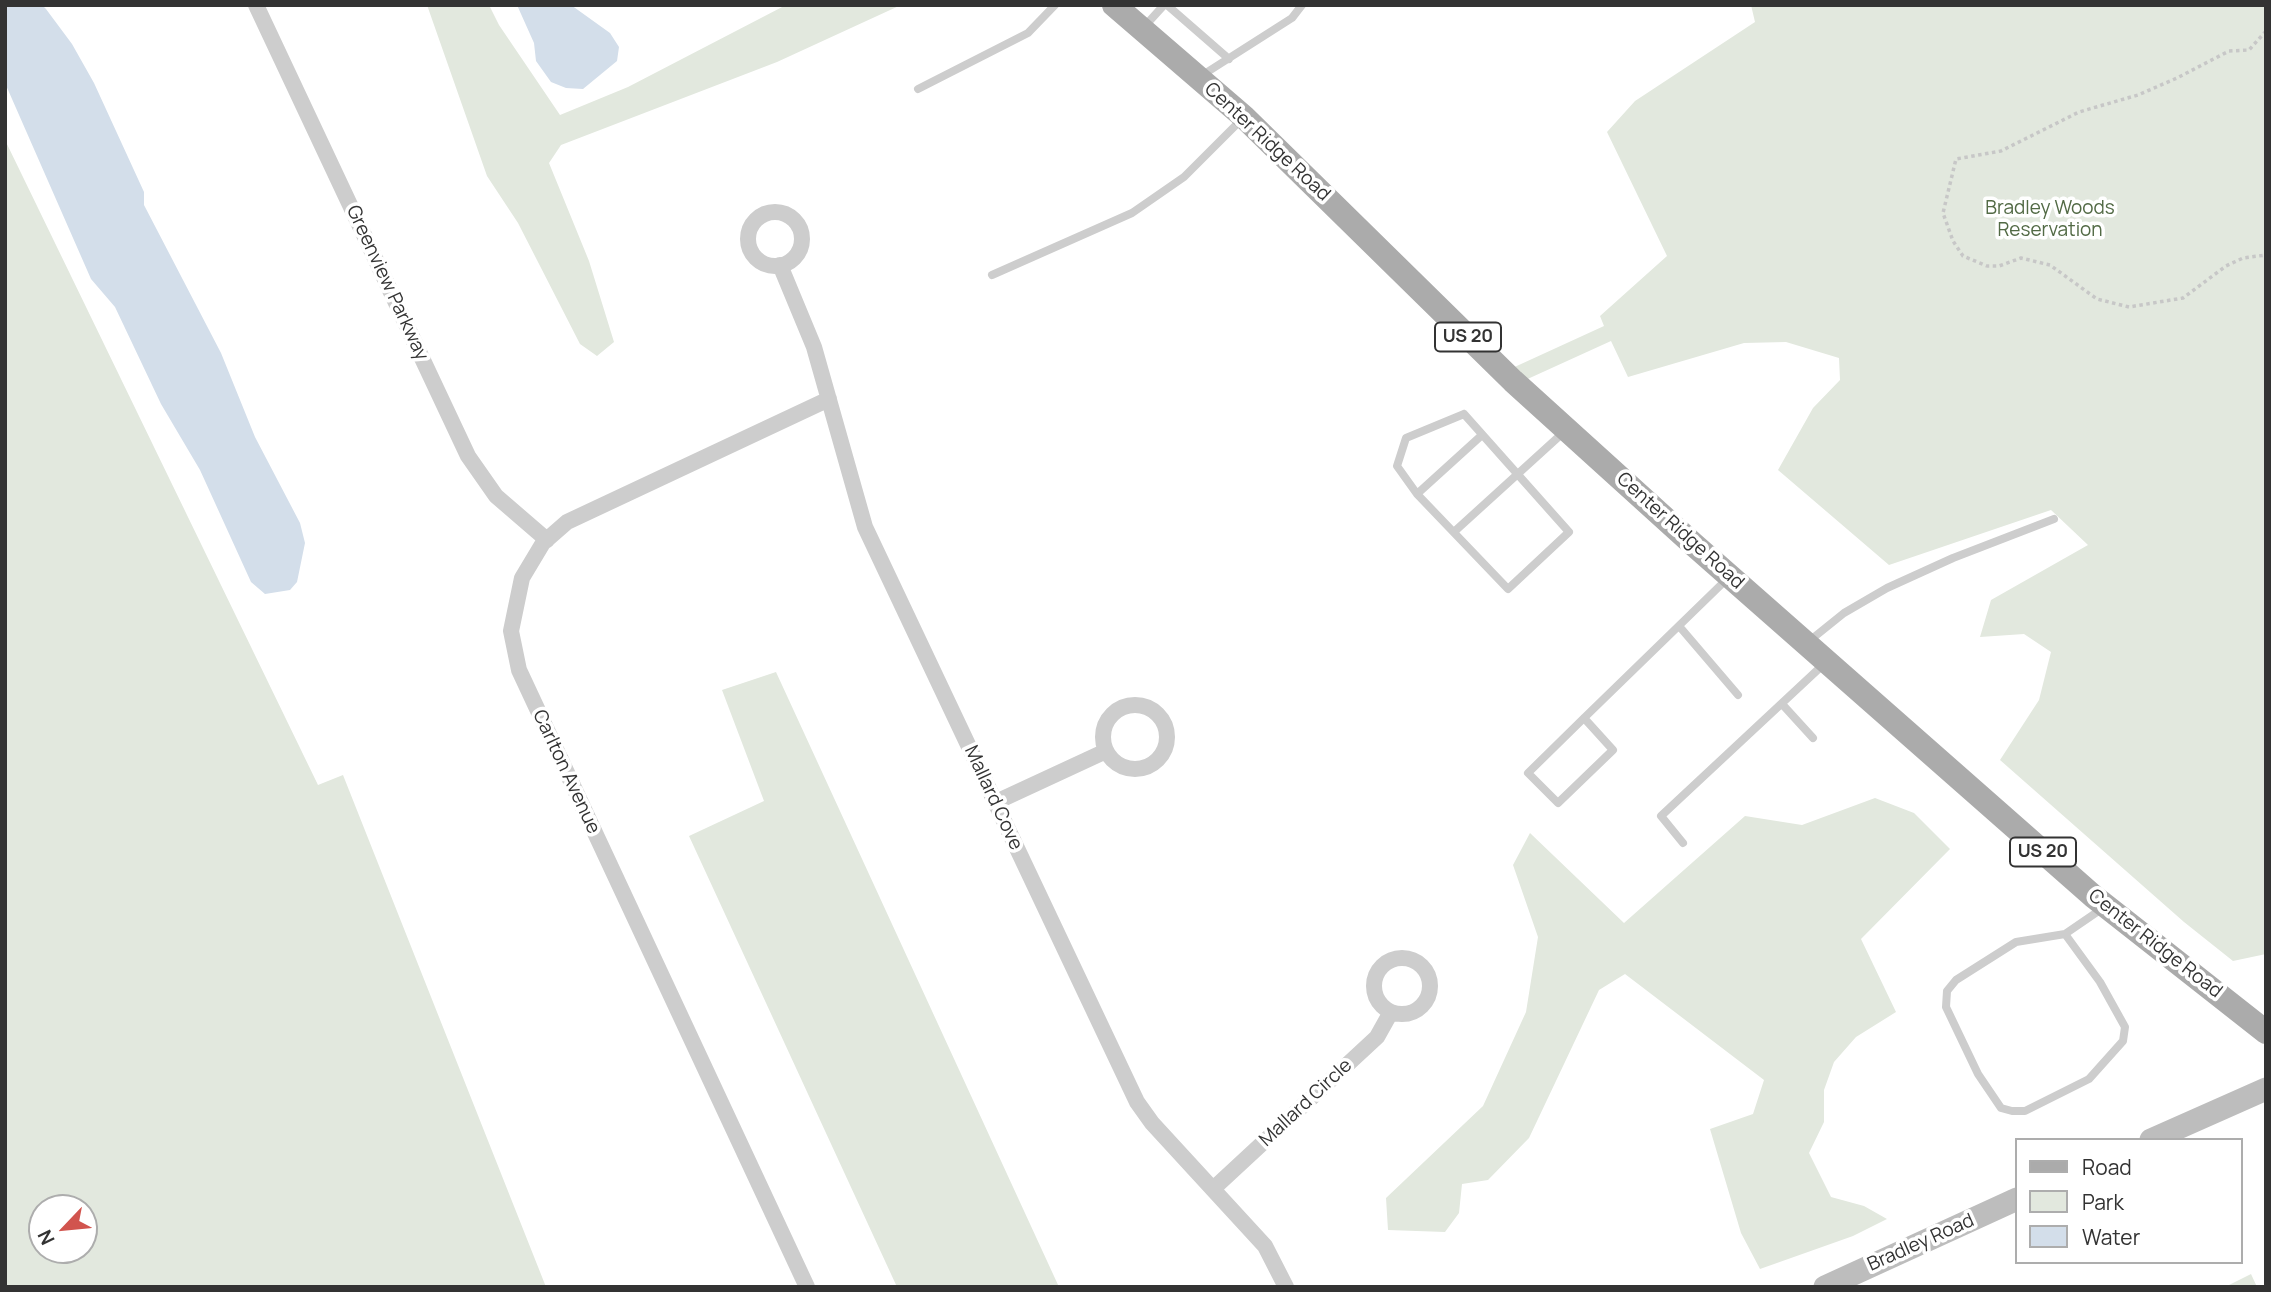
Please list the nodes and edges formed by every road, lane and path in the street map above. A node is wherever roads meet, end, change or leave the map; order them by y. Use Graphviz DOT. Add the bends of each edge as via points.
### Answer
graph roads {
  1 [pos="256,5"];
  2 [pos="1055,5"];
  3 [pos="1114,5"];
  4 [pos="1165,5"];
  5 [pos="1302,5"];
  6 [pos="1142,29"];
  7 [pos="2266,31"];
  8 [pos="1229,58"];
  9 [pos="1199,78"];
  10 [pos="918,89"];
  11 [pos="1244,117"];
  12 [pos="2266,256"];
  13 [pos="780,265"];
  14 [pos="992,275"];
  15 [pos="829,399"];
  16 [pos="1567,429"];
  17 [pos="1482,435"];
  18 [pos="1518,474"];
  19 [pos="1418,494"];
  20 [pos="2054,519"];
  21 [pos="1455,531"];
  22 [pos="547,540"];
  23 [pos="1730,576"];
  24 [pos="1679,626"];
  25 [pos="1807,643"];
  26 [pos="1828,662"];
  27 [pos="1738,695"];
  28 [pos="1782,704"];
  29 [pos="1584,718"];
  30 [pos="1812,738"];
  31 [pos="1106,751"];
  32 [pos="996,802"];
  33 [pos="1684,843"];
  34 [pos="2105,906"];
  35 [pos="2065,934"];
  36 [pos="1391,1012"];
  37 [pos="2266,1032"];
  38 [pos="2266,1088"];
  39 [pos="2155,1138"];
  40 [pos="1213,1189"];
  41 [pos="2016,1199"];
  42 [pos="807,1287"];
  43 [pos="1286,1287"];
  44 [pos="1825,1287"];
  1 -- 22 [label="street, Greenview Parkway" via="468,456 496,496"];
  2 -- 10 [label="lane" via="1028,33"];
  3 -- 6 [label="main road, Center Ridge Road / US 20"];
  4 -- 6 [label="lane"];
  4 -- 8 [label="lane"];
  5 -- 8 [label="lane" via="1292,18"];
  6 -- 9 [label="main road, Center Ridge Road / US 20"];
  7 -- 12 [label="path" via="2249,50 2229,51 2138,95 2079,112 2001,151 1956,159 1943,213 1963,256 1987,266 2021,258 2050,265 2097,299 2129,307 2183,298 2226,266"];
  8 -- 9 [label="lane"];
  9 -- 11 [label="main road, Center Ridge Road / US 20"];
  11 -- 14 [label="lane" via="1184,177 1132,213"];
  11 -- 16 [label="main road, Center Ridge Road / US 20"];
  13 -- 15 [label="street, Mallard Cove" via="810,336"];
  15 -- 22 [label="street, Carlton Avenue" via="567,522"];
  15 -- 32 [label="street, Mallard Cove" via="865,527"];
  16 -- 18 [label="lane"];
  16 -- 23 [label="main road, Center Ridge Road / US 20"];
  17 -- 18 [label="lane"];
  17 -- 19 [label="lane"];
  17 -- 19 [label="lane" via="1464,414 1406,438 1397,466"];
  18 -- 21 [label="lane"];
  18 -- 21 [label="lane" via="1569,532 1508,589"];
  19 -- 21 [label="lane"];
  20 -- 25 [label="lane" via="1887,588 1844,613"];
  22 -- 42 [label="street, Carlton Avenue" via="517,591 511,631 515,659"];
  23 -- 24 [label="lane"];
  23 -- 25 [label="main road, Center Ridge Road / US 20"];
  24 -- 27 [label="lane"];
  24 -- 29 [label="lane"];
  25 -- 26 [label="main road, Center Ridge Road / US 20"];
  26 -- 28 [label="lane"];
  26 -- 34 [label="main road, Center Ridge Road / US 20"];
  28 -- 30 [label="lane"];
  28 -- 33 [label="lane" via="1661,816"];
  29 -- 29 [label="lane" via="1528,773 1558,803 1613,750"];
  31 -- 31 [label="street" via="1121,766 1151,765 1165,749 1166,728 1144,706 1114,712 1103,730"];
  31 -- 32 [label="street"];
  32 -- 40 [label="street, Mallard Cove" via="1137,1102"];
  34 -- 35 [label="lane"];
  34 -- 37 [label="main road, Center Ridge Road / US 20"];
  35 -- 35 [label="lane" via="2016,942 1956,980 1947,991 1946,1007 1978,1074 2001,1108 2025,1111 2089,1079 2123,1041 2125,1027"];
  36 -- 40 [label="street, Mallard Circle" via="1377,1037"];
  38 -- 39 [label="street"];
  40 -- 43 [label="street, Mallard Cove" via="1265,1246"];
  41 -- 44 [label="street, Bradley Road"];
}
